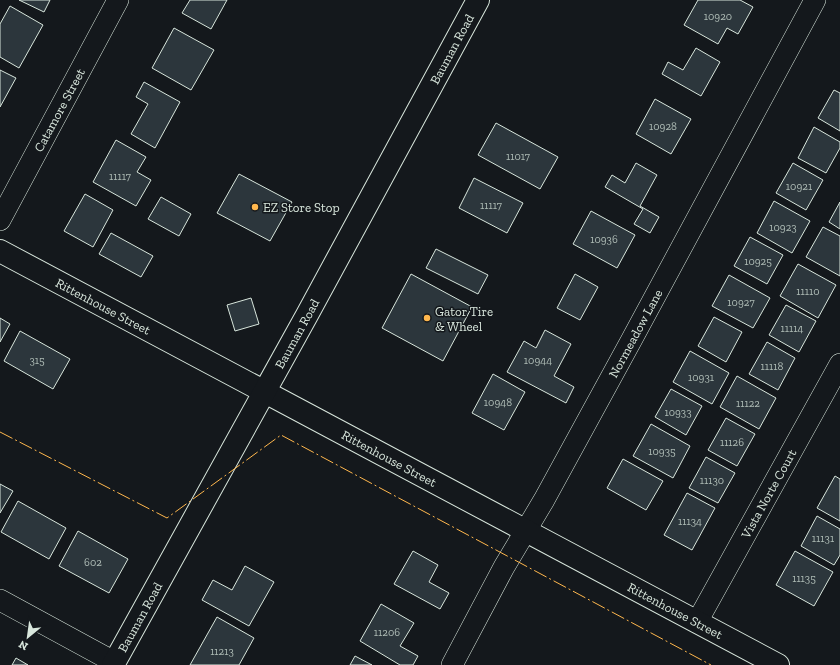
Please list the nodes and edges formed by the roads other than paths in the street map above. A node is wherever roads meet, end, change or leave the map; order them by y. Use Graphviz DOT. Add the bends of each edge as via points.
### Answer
graph roads {
  1 [pos="118,0"];
  2 [pos="478,0"];
  3 [pos="815,0"];
  4 [pos="0,220"];
  5 [pos="0,251"];
  6 [pos="840,364"];
  7 [pos="264,392"];
  8 [pos="526,530"];
  9 [pos="0,600"];
  10 [pos="697,622"];
  11 [pos="114,664"];
  12 [pos="452,665"];
  13 [pos="778,665"];
  1 -- 4 [label="street, Catamore Street"];
  2 -- 7 [label="street, Bauman Road"];
  3 -- 8 [label="street, Normeadow Lane" via="629,346"];
  5 -- 7 [label="street, Rittenhouse Street"];
  6 -- 10 [label="street, Vista Norte Court"];
  7 -- 8 [label="street, Rittenhouse Street"];
  7 -- 11 [label="street, Bauman Road"];
  8 -- 10 [label="street, Rittenhouse Street"];
  8 -- 12 [label="street, Normeadow Lane"];
  9 -- 11 [label="street"];
  10 -- 13 [label="street, Rittenhouse Street"];
}
